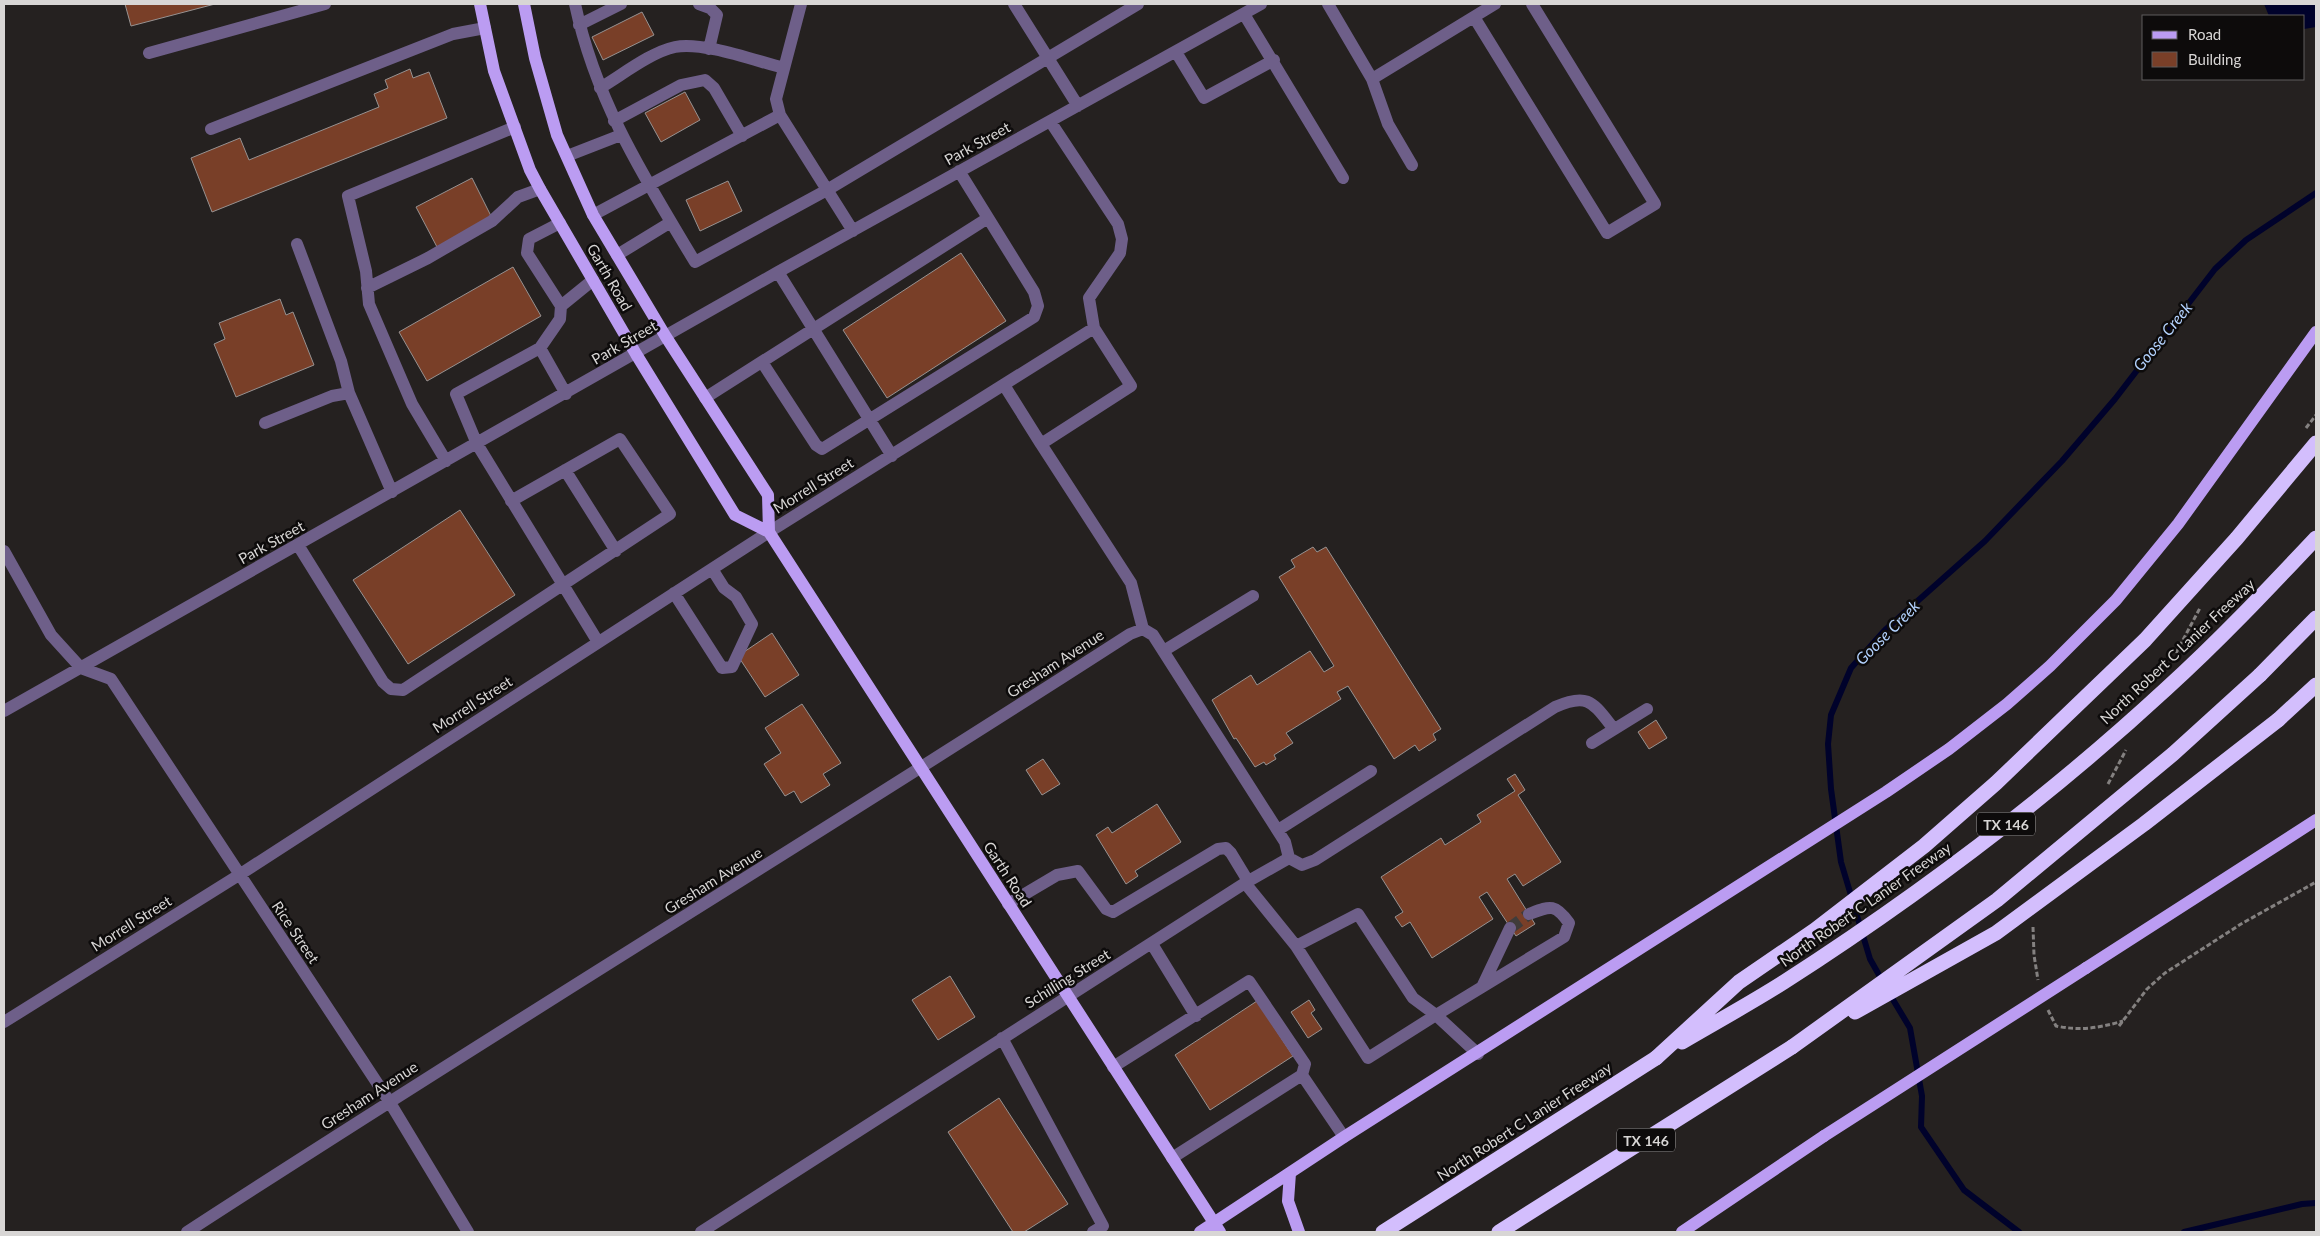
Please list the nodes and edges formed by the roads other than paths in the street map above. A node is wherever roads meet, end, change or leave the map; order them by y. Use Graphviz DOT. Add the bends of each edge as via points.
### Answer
graph roads {
  1 [pos="325,4"];
  2 [pos="480,4"];
  3 [pos="524,4"];
  4 [pos="574,4"];
  5 [pos="620,4"];
  6 [pos="699,4"];
  7 [pos="801,4"];
  8 [pos="1014,4"];
  9 [pos="1138,4"];
  10 [pos="1328,4"];
  11 [pos="1495,4"];
  12 [pos="1532,4"];
  13 [pos="1250,8"];
  14 [pos="1474,17"];
  15 [pos="579,25"];
  16 [pos="485,28"];
  17 [pos="709,49"];
  18 [pos="1176,52"];
  19 [pos="149,53"];
  20 [pos="1048,59"];
  21 [pos="1274,60"];
  22 [pos="784,68"];
  23 [pos="1372,79"];
  24 [pos="600,88"];
  25 [pos="1078,106"];
  26 [pos="780,115"];
  27 [pos="614,121"];
  28 [pos="1050,121"];
  29 [pos="515,127"];
  30 [pos="211,129"];
  31 [pos="621,135"];
  32 [pos="742,136"];
  33 [pos="567,156"];
  34 [pos="1412,165"];
  35 [pos="959,171"];
  36 [pos="1343,178"];
  37 [pos="648,184"];
  38 [pos="540,189"];
  39 [pos="827,190"];
  40 [pos="594,215"];
  41 [pos="988,218"];
  42 [pos="671,222"];
  43 [pos="560,223"];
  44 [pos="853,231"];
  45 [pos="297,244"];
  46 [pos="617,255"];
  47 [pos="778,272"];
  48 [pos="593,280"];
  49 [pos="367,288"];
  50 [pos="561,306"];
  51 [pos="1094,328"];
  52 [pos="814,330"];
  53 [pos="2316,332"];
  54 [pos="666,337"];
  55 [pos="540,348"];
  56 [pos="636,354"];
  57 [pos="762,362"];
  58 [pos="1004,385"];
  59 [pos="349,393"];
  60 [pos="566,394"];
  61 [pos="705,398"];
  62 [pos="870,421"];
  63 [pos="265,423"];
  64 [pos="2316,443"];
  65 [pos="476,444"];
  66 [pos="1041,444"];
  67 [pos="892,456"];
  68 [pos="446,461"];
  69 [pos="565,470"];
  70 [pos="392,492"];
  71 [pos="511,501"];
  72 [pos="769,532"];
  73 [pos="2316,538"];
  74 [pos="298,545"];
  75 [pos="4,550"];
  76 [pos="616,551"];
  77 [pos="712,569"];
  78 [pos="563,586"];
  79 [pos="674,593"];
  80 [pos="1253,596"];
  81 [pos="2316,618"];
  82 [pos="1143,629"];
  83 [pos="598,642"];
  84 [pos="1165,650"];
  85 [pos="81,668"];
  86 [pos="2316,685"];
  87 [pos="1647,709"];
  88 [pos="4,711"];
  89 [pos="1614,729"];
  90 [pos="1592,743"];
  91 [pos="921,768"];
  92 [pos="1371,771"];
  93 [pos="2316,820"];
  94 [pos="1278,830"];
  95 [pos="1288,858"];
  96 [pos="239,875"];
  97 [pos="1247,882"];
  98 [pos="1008,904"];
  99 [pos="1529,914"];
  100 [pos="1510,928"];
  101 [pos="1152,944"];
  102 [pos="1296,946"];
  103 [pos="1482,987"];
  104 [pos="1068,996"];
  105 [pos="1436,1015"];
  106 [pos="1196,1016"];
  107 [pos="4,1022"];
  108 [pos="1002,1038"];
  109 [pos="1792,1047"];
  110 [pos="1478,1054"];
  111 [pos="1656,1058"];
  112 [pos="1113,1067"];
  113 [pos="1302,1075"];
  114 [pos="389,1101"];
  115 [pos="1344,1137"];
  116 [pos="1172,1158"];
  117 [pos="1290,1173"];
  118 [pos="1218,1228"];
  119 [pos="188,1232"];
  120 [pos="468,1232"];
  121 [pos="701,1232"];
  122 [pos="1093,1232"];
  123 [pos="1200,1232"];
  124 [pos="1299,1232"];
  125 [pos="1383,1232"];
  126 [pos="1500,1232"];
  127 [pos="1682,1232"];
  1 -- 19 [label="street"];
  2 -- 16 [label="main road, Garth Road"];
  3 -- 33 [label="main road, Garth Road" via="535,58 557,135"];
  4 -- 15 [label="street"];
  5 -- 15 [label="street"];
  6 -- 17 [label="street" via="717,15"];
  7 -- 22 [label="street"];
  8 -- 20 [label="street"];
  9 -- 20 [label="street"];
  10 -- 23 [label="street"];
  11 -- 14 [label="street"];
  12 -- 14 [label="street" via="1655,204 1607,233"];
  13 -- 18 [label="street, Park Street"];
  13 -- 21 [label="street"];
  14 -- 23 [label="street"];
  15 -- 24 [label="street"];
  16 -- 29 [label="main road, Garth Road" via="494,71"];
  16 -- 30 [label="street" via="453,34"];
  17 -- 22 [label="street"];
  17 -- 24 [label="street" via="675,47"];
  18 -- 21 [label="street" via="1204,98"];
  18 -- 25 [label="street, Park Street"];
  20 -- 25 [label="street"];
  20 -- 39 [label="street"];
  21 -- 36 [label="street"];
  22 -- 26 [label="street" via="776,99"];
  23 -- 34 [label="street" via="1388,124"];
  24 -- 27 [label="street"];
  25 -- 28 [label="street, Park Street"];
  26 -- 32 [label="street"];
  26 -- 39 [label="street"];
  27 -- 31 [label="street"];
  27 -- 32 [label="street" via="681,85 705,80 714,88"];
  28 -- 35 [label="street, Park Street"];
  28 -- 51 [label="street" via="1118,224 1122,239 1120,253 1089,298"];
  29 -- 38 [label="main road, Garth Road"];
  29 -- 49 [label="street" via="348,196"];
  31 -- 33 [label="street"];
  31 -- 37 [label="street"];
  32 -- 37 [label="street"];
  33 -- 40 [label="main road, Garth Road"];
  35 -- 41 [label="street"];
  35 -- 44 [label="street, Park Street"];
  37 -- 40 [label="street"];
  37 -- 42 [label="street"];
  38 -- 43 [label="main road, Garth Road"];
  38 -- 49 [label="street" via="518,197 492,221 428,258"];
  39 -- 42 [label="street" via="695,262"];
  39 -- 44 [label="street"];
  40 -- 46 [label="main road, Garth Road"];
  41 -- 52 [label="street"];
  41 -- 62 [label="street" via="1034,292 1038,306 1034,317"];
  42 -- 46 [label="street"];
  43 -- 48 [label="main road, Garth Road"];
  43 -- 50 [label="street" via="529,239 527,254"];
  44 -- 47 [label="street, Park Street"];
  45 -- 59 [label="street" via="341,361"];
  46 -- 54 [label="main road, Garth Road"];
  47 -- 52 [label="street"];
  47 -- 54 [label="street, Park Street"];
  48 -- 50 [label="street"];
  48 -- 56 [label="main road, Garth Road"];
  49 -- 68 [label="street" via="368,304 412,404"];
  50 -- 55 [label="street" via="560,319"];
  51 -- 58 [label="street, Morrell Street"];
  51 -- 66 [label="street" via="1131,386"];
  52 -- 57 [label="street"];
  52 -- 62 [label="street"];
  53 -- 110 [label="main road" via="2178,524 2116,600 2007,704 1949,749 1878,797"];
  54 -- 56 [label="street, Park Street"];
  54 -- 61 [label="main road, Garth Road"];
  55 -- 60 [label="street"];
  55 -- 65 [label="street" via="456,394"];
  56 -- 60 [label="street, Park Street"];
  56 -- 72 [label="main road, Garth Road" via="735,515"];
  57 -- 61 [label="street"];
  57 -- 62 [label="street" via="816,445 822,449"];
  58 -- 66 [label="street"];
  58 -- 67 [label="street, Morrell Street"];
  59 -- 63 [label="street" via="332,396"];
  59 -- 70 [label="street"];
  60 -- 65 [label="street, Park Street"];
  61 -- 72 [label="main road, Garth Road" via="768,495"];
  62 -- 67 [label="street"];
  64 -- 111 [label="highway, bridge" via="2237,538 2144,640 1996,783 1924,846 1815,930 1739,982"];
  65 -- 68 [label="street, Park Street"];
  65 -- 71 [label="street"];
  66 -- 82 [label="street" via="1131,583"];
  67 -- 72 [label="street, Morrell Street"];
  68 -- 70 [label="street, Park Street"];
  69 -- 71 [label="street"];
  69 -- 76 [label="street"];
  69 -- 76 [label="street" via="620,439 670,514"];
  70 -- 74 [label="street, Park Street"];
  71 -- 78 [label="street"];
  72 -- 77 [label="street, Morrell Street"];
  72 -- 91 [label="main road, Garth Road"];
  73 -- 111 [label="highway, North Robert C Lanier Freeway / TX 146, bridge" via="2167,689 2011,820 1918,891 1783,983"];
  74 -- 78 [label="street" via="383,682 391,689 403,690"];
  74 -- 85 [label="street, Park Street"];
  75 -- 85 [label="street" via="50,635"];
  76 -- 78 [label="street"];
  77 -- 79 [label="street, Morrell Street"];
  77 -- 79 [label="street" via="724,588 736,597 752,624 732,667 722,668"];
  78 -- 83 [label="street"];
  79 -- 83 [label="street, Morrell Street"];
  80 -- 84 [label="street"];
  81 -- 109 [label="highway, TX 146, bridge" via="2260,675 2173,754 1997,900"];
  82 -- 84 [label="street" via="1154,635"];
  82 -- 91 [label="street, Gresham Avenue" via="1130,634"];
  83 -- 96 [label="street, Morrell Street"];
  84 -- 94 [label="street"];
  85 -- 88 [label="street, Park Street"];
  85 -- 96 [label="street, Rice Street" via="111,679"];
  86 -- 109 [label="highway, bridge" via="2278,720 1996,933"];
  87 -- 89 [label="street"];
  89 -- 90 [label="street"];
  89 -- 95 [label="street" via="1588,701 1572,699 1554,707 1315,860 1302,865"];
  91 -- 98 [label="main road, Garth Road"];
  91 -- 114 [label="street, Gresham Avenue"];
  92 -- 94 [label="street"];
  93 -- 127 [label="main road, bridge" via="1824,1136"];
  94 -- 95 [label="street" via="1285,842"];
  95 -- 97 [label="street, Schilling Street"];
  96 -- 107 [label="street, Morrell Street"];
  96 -- 114 [label="street, Rice Street"];
  97 -- 98 [label="street" via="1226,848 1218,849 1113,912 1106,909 1078,871 1058,875"];
  97 -- 101 [label="street, Schilling Street"];
  97 -- 102 [label="street"];
  98 -- 104 [label="main road, Garth Road"];
  99 -- 103 [label="street" via="1548,906 1556,909 1569,924 1564,937"];
  100 -- 103 [label="street"];
  101 -- 104 [label="street, Schilling Street"];
  101 -- 106 [label="street"];
  102 -- 105 [label="street" via="1358,914 1413,998"];
  102 -- 105 [label="street" via="1368,1058"];
  103 -- 105 [label="street"];
  104 -- 108 [label="street, Schilling Street"];
  104 -- 112 [label="main road, Garth Road"];
  105 -- 110 [label="street"];
  106 -- 112 [label="street"];
  106 -- 113 [label="street" via="1250,981 1305,1064"];
  108 -- 121 [label="street, Schilling Street"];
  108 -- 122 [label="street" via="1103,1226"];
  109 -- 126 [label="highway, TX 146"];
  110 -- 115 [label="main road"];
  111 -- 125 [label="highway, North Robert C Lanier Freeway / TX 146"];
  112 -- 116 [label="main road, Garth Road"];
  113 -- 115 [label="street"];
  113 -- 116 [label="street"];
  114 -- 119 [label="street, Gresham Avenue"];
  114 -- 120 [label="street, Rice Street"];
  115 -- 117 [label="main road"];
  116 -- 118 [label="main road, Garth Road"];
  117 -- 118 [label="main road"];
  117 -- 124 [label="main road" via="1288,1202"];
  118 -- 123 [label="main road"];
}
